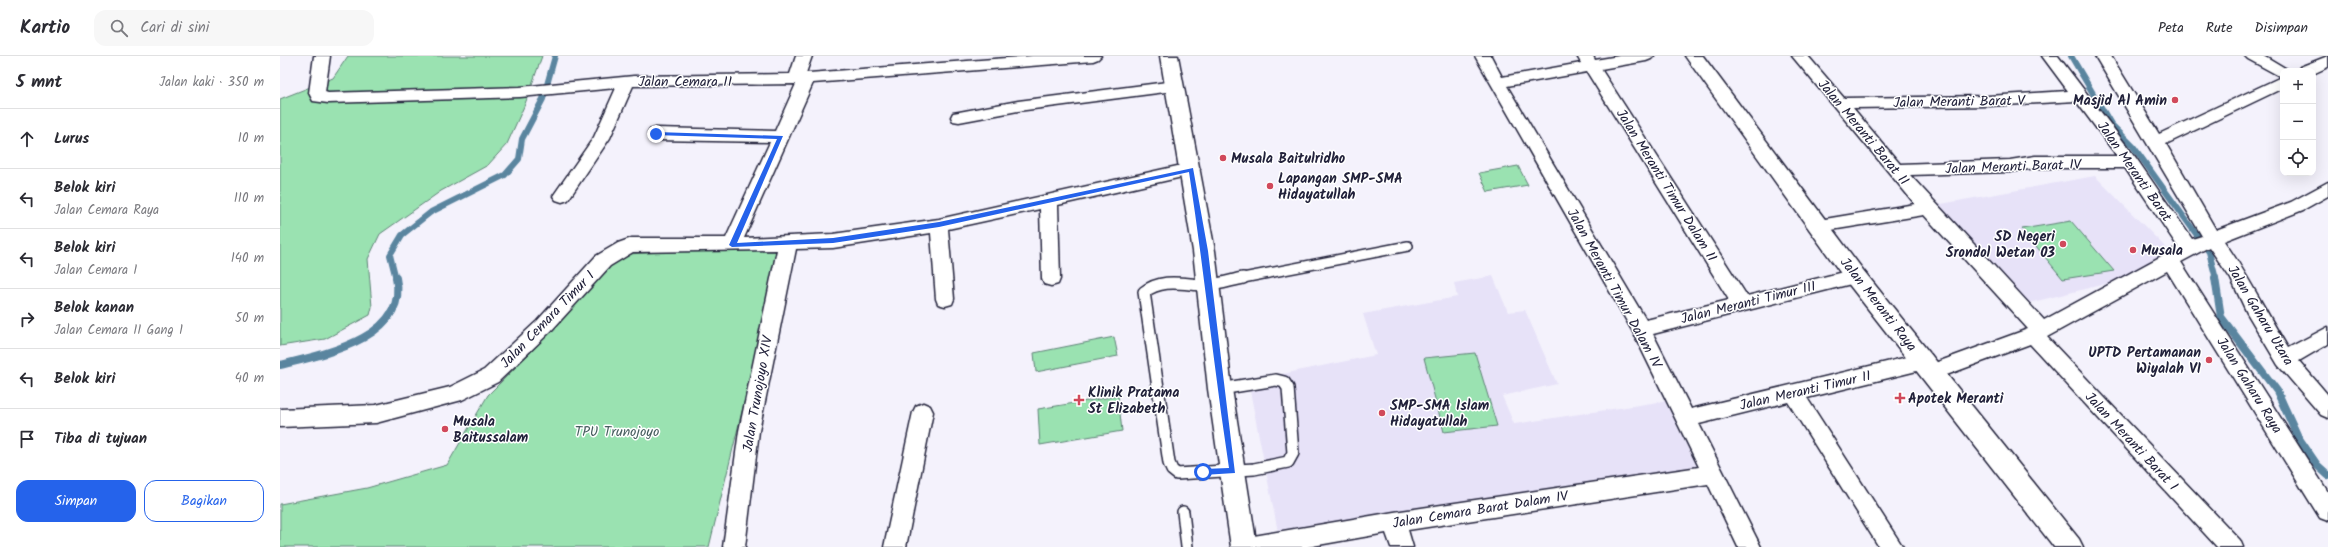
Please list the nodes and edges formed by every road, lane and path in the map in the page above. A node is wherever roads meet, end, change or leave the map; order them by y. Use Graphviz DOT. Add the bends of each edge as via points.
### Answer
graph roads {
  1 [pos="322,56"];
  2 [pos="804,56"];
  3 [pos="1093,56"];
  4 [pos="1170,56"];
  5 [pos="1483,56"];
  6 [pos="1646,56"];
  7 [pos="1694,56"];
  8 [pos="1800,56"];
  9 [pos="2050,56"];
  10 [pos="2103,56"];
  11 [pos="2253,56"];
  12 [pos="1589,61"];
  13 [pos="2328,61"];
  14 [pos="2313,68"];
  15 [pos="2280,71"];
  16 [pos="801,78"];
  17 [pos="627,82"];
  18 [pos="2280,83"];
  19 [pos="1497,84"];
  20 [pos="1175,86"];
  21 [pos="2080,96"];
  22 [pos="1838,103"];
  23 [pos="959,117"];
  24 [pos="656,134"];
  25 [pos="781,137"];
  26 [pos="2156,142"];
  27 [pos="2130,162"];
  28 [pos="1191,169"];
  29 [pos="1895,170"];
  30 [pos="2328,188"];
  31 [pos="562,196"];
  32 [pos="1049,201"];
  33 [pos="1928,208"];
  34 [pos="939,225"];
  35 [pos="1818,226"];
  36 [pos="788,242"];
  37 [pos="2201,243"];
  38 [pos="732,245"];
  39 [pos="1408,246"];
  40 [pos="2170,260"];
  41 [pos="1855,276"];
  42 [pos="1051,279"];
  43 [pos="1208,285"];
  44 [pos="945,299"];
  45 [pos="1742,304"];
  46 [pos="1642,329"];
  47 [pos="2037,332"];
  48 [pos="2328,335"];
  49 [pos="2285,359"];
  50 [pos="1929,367"];
  51 [pos="1220,389"];
  52 [pos="1793,393"];
  53 [pos="2328,409"];
  54 [pos="923,412"];
  55 [pos="280,418"];
  56 [pos="1686,419"];
  57 [pos="1233,471"];
  58 [pos="1714,474"];
  59 [pos="2328,511"];
  60 [pos="1184,512"];
  61 [pos="1394,522"];
  62 [pos="734,547"];
  63 [pos="895,547"];
  64 [pos="1187,547"];
  65 [pos="1244,547"];
  66 [pos="1248,547"];
  67 [pos="1402,547"];
  68 [pos="1750,547"];
  69 [pos="1892,547"];
  70 [pos="2070,547"];
  71 [pos="2232,547"];
  1 -- 17 [label="street, Jalan Cemara II" via="317,93 319,97 535,91"];
  2 -- 16 [label="street"];
  3 -- 16 [label="street, Jalan Cemara II"];
  4 -- 20 [label="main road"];
  5 -- 19 [label="street, Jalan Meranti Timur Dalam IV"];
  6 -- 12 [label="street"];
  7 -- 35 [label="main road, Jalan Meranti Raya"];
  8 -- 22 [label="street, Jalan Meranti Barat II"];
  9 -- 21 [label="street, Jalan Meranti Barat"];
  10 -- 26 [label="street"];
  11 -- 15 [label="street"];
  12 -- 19 [label="street"];
  12 -- 45 [label="street, Jalan Meranti Timur Dalam II"];
  13 -- 14 [label="street"];
  16 -- 17 [label="street, Jalan Cemara II"];
  16 -- 25 [label="street"];
  17 -- 31 [label="street" via="602,138"];
  18 -- 26 [label="street"];
  19 -- 46 [label="street, Jalan Meranti Timur Dalam IV"];
  20 -- 23 [label="street" via="1018,106"];
  20 -- 28 [label="main road"];
  21 -- 22 [label="street, Jalan Meranti Barat V" via="1988,101"];
  21 -- 27 [label="street, Jalan Meranti Barat"];
  22 -- 29 [label="street, Jalan Meranti Barat II"];
  24 -- 25 [label="street"];
  25 -- 38 [label="street"];
  26 -- 37 [label="street"];
  27 -- 29 [label="street, Jalan Meranti Barat IV" via="2035,162 2010,166"];
  27 -- 37 [label="street, Jalan Meranti Barat"];
  28 -- 32 [label="street, Jalan Cemara Timur I"];
  28 -- 43 [label="main road"];
  29 -- 33 [label="street, Jalan Meranti Barat II"];
  30 -- 37 [label="street" via="2297,206"];
  32 -- 34 [label="street, Jalan Cemara Timur I"];
  32 -- 42 [label="street"];
  33 -- 35 [label="street"];
  33 -- 47 [label="street, Jalan Meranti Barat II"];
  34 -- 36 [label="street, Jalan Cemara Timur I" via="833,241"];
  34 -- 44 [label="street"];
  35 -- 41 [label="main road, Jalan Meranti Raya"];
  36 -- 38 [label="street, Jalan Cemara Timur I"];
  36 -- 62 [label="street, Jalan Trunojoyo XIV" via="749,431"];
  37 -- 40 [label="street"];
  37 -- 49 [label="street, Jalan Gaharu Utara" via="2240,276 2254,308"];
  38 -- 55 [label="street, Jalan Cemara Timur I" via="632,245 624,248 603,261 544,326 491,376 461,391 376,414"];
  39 -- 43 [label="lane"];
  40 -- 47 [label="street"];
  40 -- 59 [label="street, Jalan Gaharu Raya"];
  41 -- 45 [label="street, Jalan Meranti Timur III"];
  41 -- 50 [label="main road, Jalan Meranti Raya"];
  43 -- 51 [label="main road"];
  43 -- 57 [label="lane" via="1159,283 1144,292 1172,470 1178,474"];
  45 -- 46 [label="street, Jalan Meranti Timur III"];
  46 -- 56 [label="street, Jalan Meranti Timur Dalam IV"];
  47 -- 50 [label="street"];
  47 -- 71 [label="street, Jalan Meranti Barat I"];
  48 -- 49 [label="street"];
  49 -- 53 [label="street, Jalan Gaharu Utara"];
  50 -- 52 [label="street, Jalan Meranti Timur II"];
  50 -- 70 [label="main road, Jalan Meranti Raya"];
  51 -- 57 [label="main road"];
  51 -- 57 [label="lane" via="1276,380 1284,382 1288,388 1293,453 1288,462 1279,467"];
  52 -- 56 [label="street, Jalan Meranti Timur II"];
  52 -- 69 [label="street"];
  54 -- 63 [label="street"];
  56 -- 58 [label="street, Jalan Meranti Timur Dalam IV"];
  57 -- 65 [label="main road"];
  58 -- 61 [label="street, Jalan Cemara Barat Dalam IV"];
  58 -- 68 [label="street, Jalan Meranti Timur Dalam IV"];
  60 -- 64 [label="lane"];
  61 -- 66 [label="street, Jalan Cemara Barat Dalam IV"];
  61 -- 67 [label="street"];
}
